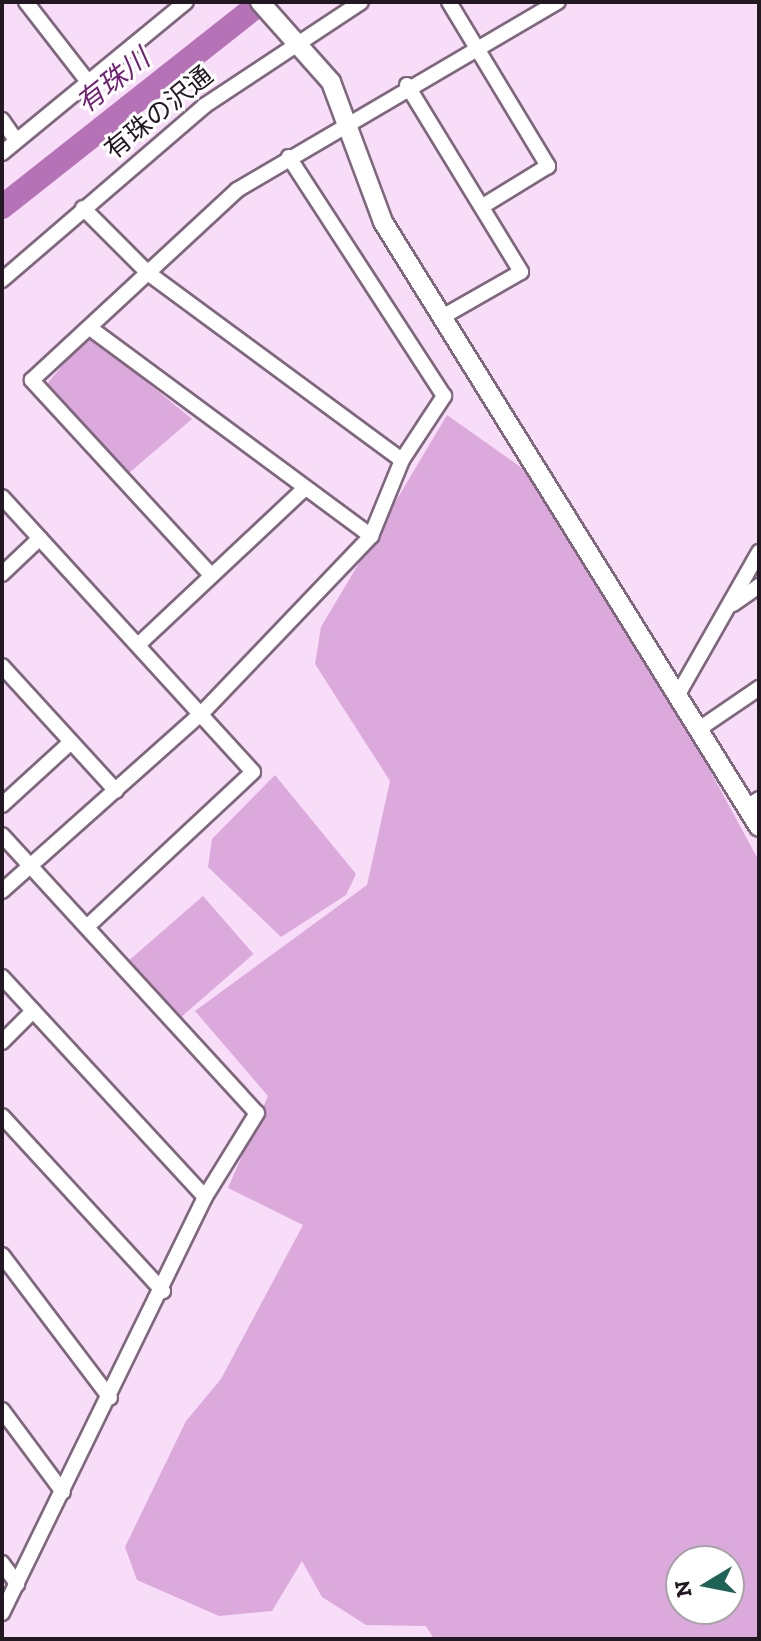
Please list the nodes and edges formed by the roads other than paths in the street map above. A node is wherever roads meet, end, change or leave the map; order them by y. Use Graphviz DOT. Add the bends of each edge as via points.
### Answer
graph roads {
  1 [pos="26,2"];
  2 [pos="186,2"];
  3 [pos="260,2"];
  4 [pos="361,2"];
  5 [pos="449,2"];
  6 [pos="558,2"];
  7 [pos="298,39"];
  8 [pos="475,45"];
  9 [pos="88,82"];
  10 [pos="407,85"];
  11 [pos="2,120"];
  12 [pos="347,122"];
  13 [pos="16,140"];
  14 [pos="2,153"];
  15 [pos="289,157"];
  16 [pos="483,206"];
  17 [pos="83,208"];
  18 [pos="148,273"];
  19 [pos="2,280"];
  20 [pos="442,317"];
  21 [pos="90,328"];
  22 [pos="402,460"];
  23 [pos="304,489"];
  24 [pos="2,497"];
  25 [pos="371,536"];
  26 [pos="40,538"];
  27 [pos="759,552"];
  28 [pos="2,574"];
  29 [pos="211,575"];
  30 [pos="759,586"];
  31 [pos="727,608"];
  32 [pos="138,645"];
  33 [pos="2,666"];
  34 [pos="759,688"];
  35 [pos="677,696"];
  36 [pos="201,714"];
  37 [pos="699,729"];
  38 [pos="71,742"];
  39 [pos="116,791"];
  40 [pos="754,803"];
  41 [pos="2,805"];
  42 [pos="759,827"];
  43 [pos="2,835"];
  44 [pos="30,866"];
  45 [pos="2,891"];
  46 [pos="88,926"];
  47 [pos="2,977"];
  48 [pos="33,1011"];
  49 [pos="2,1042"];
  50 [pos="2,1116"];
  51 [pos="205,1197"];
  52 [pos="2,1255"];
  53 [pos="163,1291"];
  54 [pos="110,1398"];
  55 [pos="2,1410"];
  56 [pos="63,1492"];
  57 [pos="2,1563"];
  58 [pos="17,1584"];
  59 [pos="2,1613"];
  1 -- 9 [label="street"];
  2 -- 9 [label="street"];
  3 -- 7 [label="street"];
  4 -- 7 [label="street, 有珠の沢通"];
  5 -- 8 [label="street"];
  6 -- 8 [label="street"];
  7 -- 12 [label="street" via="331,82"];
  7 -- 17 [label="street, 有珠の沢通" via="192,115"];
  8 -- 10 [label="street"];
  8 -- 16 [label="street" via="548,166"];
  9 -- 13 [label="street"];
  10 -- 12 [label="street"];
  10 -- 16 [label="street"];
  11 -- 13 [label="street"];
  12 -- 15 [label="street"];
  12 -- 20 [label="street" via="383,222"];
  13 -- 14 [label="street"];
  15 -- 18 [label="street" via="237,190"];
  15 -- 22 [label="street" via="444,396"];
  16 -- 20 [label="street" via="521,272"];
  17 -- 18 [label="street"];
  17 -- 19 [label="street, 有珠の沢通"];
  18 -- 21 [label="street"];
  18 -- 22 [label="street"];
  20 -- 35 [label="street"];
  21 -- 23 [label="street"];
  21 -- 29 [label="street" via="32,380"];
  22 -- 25 [label="street"];
  23 -- 25 [label="street"];
  23 -- 29 [label="street"];
  24 -- 26 [label="street"];
  25 -- 36 [label="street"];
  26 -- 28 [label="street"];
  26 -- 32 [label="street"];
  27 -- 31 [label="street"];
  29 -- 32 [label="street"];
  30 -- 31 [label="street"];
  31 -- 35 [label="street"];
  32 -- 36 [label="street"];
  33 -- 38 [label="street"];
  34 -- 37 [label="street"];
  35 -- 37 [label="street"];
  36 -- 39 [label="street"];
  36 -- 46 [label="street" via="253,772"];
  37 -- 40 [label="street"];
  38 -- 39 [label="street"];
  38 -- 41 [label="street"];
  39 -- 44 [label="street"];
  40 -- 42 [label="street"];
  43 -- 44 [label="street"];
  44 -- 45 [label="street"];
  44 -- 46 [label="street"];
  46 -- 51 [label="street" via="257,1113"];
  47 -- 48 [label="street"];
  48 -- 49 [label="street"];
  48 -- 51 [label="street"];
  50 -- 53 [label="street"];
  51 -- 53 [label="street"];
  52 -- 54 [label="street"];
  53 -- 54 [label="street"];
  54 -- 56 [label="street"];
  55 -- 56 [label="street"];
  56 -- 58 [label="street"];
  57 -- 58 [label="street"];
  58 -- 59 [label="street"];
}
